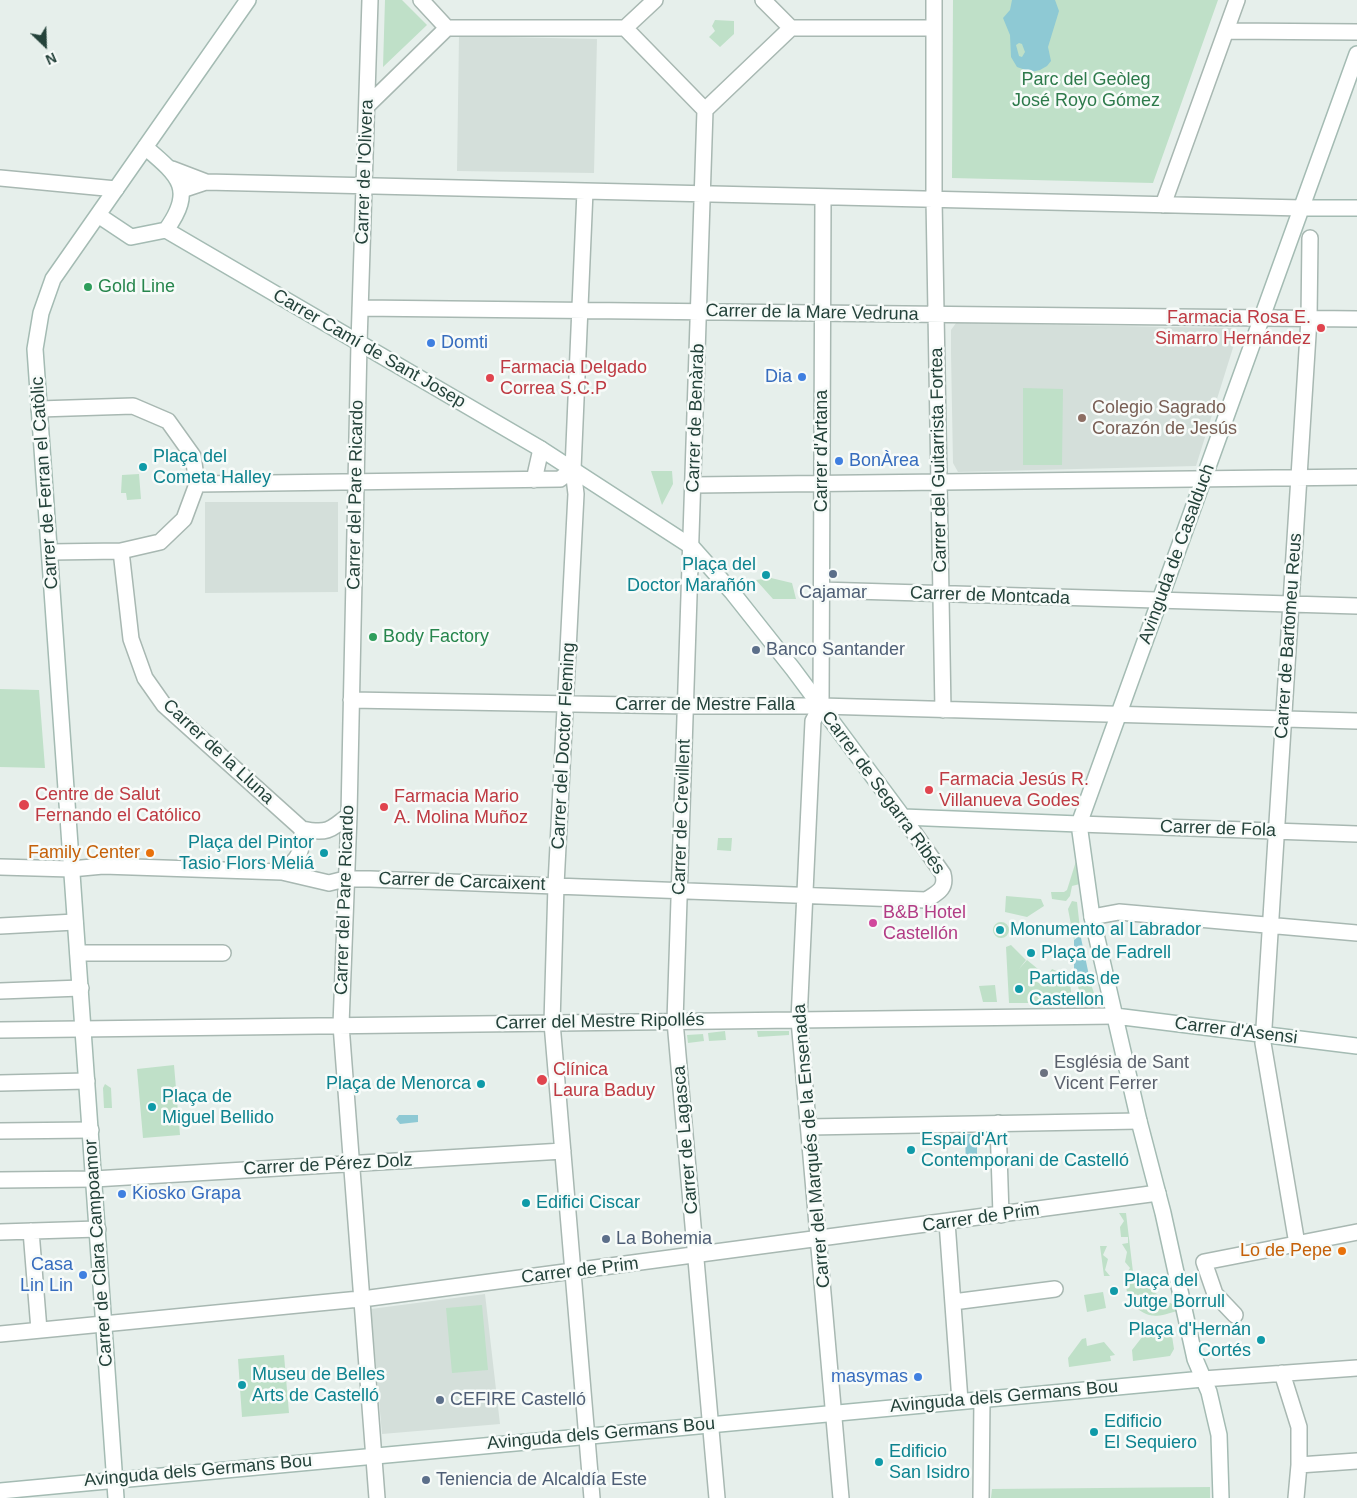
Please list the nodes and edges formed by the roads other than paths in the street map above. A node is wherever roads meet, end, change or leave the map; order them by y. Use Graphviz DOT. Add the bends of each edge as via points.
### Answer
graph roads {
  1 [pos="248,0"];
  2 [pos="370,0"];
  3 [pos="421,0"];
  4 [pos="655,0"];
  5 [pos="763,0"];
  6 [pos="934,0"];
  7 [pos="1237,0"];
  8 [pos="447,28"];
  9 [pos="626,28"];
  10 [pos="791,28"];
  11 [pos="934,28"];
  12 [pos="1226,31"];
  13 [pos="1357,32"];
  14 [pos="1357,54"];
  15 [pos="368,105"];
  16 [pos="705,110"];
  17 [pos="145,147"];
  18 [pos="172,169"];
  19 [pos="0,178"];
  20 [pos="206,182"];
  21 [pos="365,186"];
  22 [pos="116,189"];
  23 [pos="182,190"];
  24 [pos="584,191"];
  25 [pos="702,194"];
  26 [pos="823,197"];
  27 [pos="934,199"];
  28 [pos="1163,204"];
  29 [pos="1302,208"];
  30 [pos="1357,208"];
  31 [pos="98,215"];
  32 [pos="166,230"];
  33 [pos="1310,238"];
  34 [pos="360,308"];
  35 [pos="580,310"];
  36 [pos="699,312"];
  37 [pos="822,313"];
  38 [pos="936,314"];
  39 [pos="1263,318"];
  40 [pos="1309,319"];
  41 [pos="1357,319"];
  42 [pos="360,343"];
  43 [pos="39,409"];
  44 [pos="540,449"];
  45 [pos="573,469"];
  46 [pos="1299,478"];
  47 [pos="1357,478"];
  48 [pos="1204,479"];
  49 [pos="534,480"];
  50 [pos="356,482"];
  51 [pos="939,482"];
  52 [pos="822,483"];
  53 [pos="196,484"];
  54 [pos="694,485"];
  55 [pos="692,546"];
  56 [pos="121,551"];
  57 [pos="50,552"];
  58 [pos="821,590"];
  59 [pos="941,594"];
  60 [pos="1160,601"];
  61 [pos="1291,604"];
  62 [pos="1357,606"];
  63 [pos="351,700"];
  64 [pos="567,704"];
  65 [pos="686,706"];
  66 [pos="821,706"];
  67 [pos="943,710"];
  68 [pos="1119,715"];
  69 [pos="1284,719"];
  70 [pos="1357,721"];
  71 [pos="349,816"];
  72 [pos="902,817"];
  73 [pos="1080,824"];
  74 [pos="302,829"];
  75 [pos="1277,831"];
  76 [pos="1357,834"];
  77 [pos="0,867"];
  78 [pos="71,868"];
  79 [pos="282,872"];
  80 [pos="345,880"];
  81 [pos="556,886"];
  82 [pos="680,891"];
  83 [pos="804,895"];
  84 [pos="926,900"];
  85 [pos="1092,917"];
  86 [pos="75,922"];
  87 [pos="0,926"];
  88 [pos="1271,926"];
  89 [pos="1357,933"];
  90 [pos="78,953"];
  91 [pos="223,953"];
  92 [pos="81,988"];
  93 [pos="0,992"];
  94 [pos="1116,1016"];
  95 [pos="799,1020"];
  96 [pos="675,1021"];
  97 [pos="552,1022"];
  98 [pos="341,1025"];
  99 [pos="84,1028"];
  100 [pos="0,1030"];
  101 [pos="1264,1034"];
  102 [pos="1357,1046"];
  103 [pos="87,1081"];
  104 [pos="0,1083"];
  105 [pos="1139,1121"];
  106 [pos="998,1124"];
  107 [pos="809,1127"];
  108 [pos="91,1130"];
  109 [pos="0,1131"];
  110 [pos="563,1151"];
  111 [pos="350,1164"];
  112 [pos="94,1179"];
  113 [pos="0,1180"];
  114 [pos="1158,1193"];
  115 [pos="1001,1215"];
  116 [pos="947,1222"];
  117 [pos="98,1229"];
  118 [pos="31,1231"];
  119 [pos="0,1232"];
  120 [pos="1357,1232"];
  121 [pos="818,1239"];
  122 [pos="1297,1244"];
  123 [pos="697,1255"];
  124 [pos="573,1272"];
  125 [pos="1055,1288"];
  126 [pos="362,1299"];
  127 [pos="952,1302"];
  128 [pos="1235,1315"];
  129 [pos="104,1324"];
  130 [pos="39,1330"];
  131 [pos="0,1334"];
  132 [pos="1357,1368"];
  133 [pos="1282,1374"];
  134 [pos="1202,1379"];
  135 [pos="982,1399"];
  136 [pos="960,1401"];
  137 [pos="834,1414"];
  138 [pos="711,1423"];
  139 [pos="586,1435"];
  140 [pos="374,1455"];
  141 [pos="1357,1462"];
  142 [pos="1299,1465"];
  143 [pos="115,1479"];
  144 [pos="0,1491"];
  145 [pos="116,1498"];
  146 [pos="377,1498"];
  147 [pos="592,1498"];
  148 [pos="718,1498"];
  149 [pos="841,1498"];
  150 [pos="981,1498"];
  151 [pos="1222,1498"];
  152 [pos="1296,1498"];
  1 -- 17 [label="street, Carrer de Ferran el Catòlic"];
  2 -- 15 [label="street, Carrer de l'Olivera"];
  3 -- 8 [label="street"];
  4 -- 9 [label="street"];
  5 -- 10 [label="street"];
  6 -- 11 [label="street, Carrer del Guitarrista Fortea"];
  7 -- 12 [label="street"];
  8 -- 9 [label="street"];
  8 -- 15 [label="street"];
  9 -- 16 [label="street"];
  10 -- 11 [label="street"];
  10 -- 16 [label="street"];
  11 -- 27 [label="street, Carrer del Guitarrista Fortea"];
  12 -- 13 [label="street"];
  12 -- 28 [label="street"];
  14 -- 29 [label="street, Avinguda de Casalduch"];
  15 -- 21 [label="street, Carrer de l'Olivera"];
  16 -- 25 [label="street, Carrer de Benàrab"];
  17 -- 18 [label="street"];
  17 -- 22 [label="street, Carrer de Ferran el Catòlic"];
  18 -- 20 [label="street"];
  18 -- 23 [label="street"];
  19 -- 22 [label="street"];
  20 -- 21 [label="street"];
  20 -- 23 [label="street"];
  21 -- 24 [label="street"];
  21 -- 34 [label="street, Carrer de l'Olivera"];
  22 -- 31 [label="street, Carrer de Ferran el Catòlic"];
  23 -- 32 [label="street" via="179,212"];
  24 -- 25 [label="street"];
  24 -- 35 [label="street, Carrer del Doctor Fleming"];
  25 -- 26 [label="street"];
  25 -- 36 [label="street, Carrer de Benàrab"];
  26 -- 27 [label="street"];
  26 -- 37 [label="street, Carrer d'Artana"];
  27 -- 28 [label="street"];
  27 -- 38 [label="street, Carrer del Guitarrista Fortea"];
  28 -- 29 [label="street"];
  29 -- 30 [label="street"];
  29 -- 39 [label="street, Avinguda de Casalduch"];
  31 -- 32 [label="street" via="131,237"];
  31 -- 43 [label="street, Carrer de Ferran el Catòlic" via="53,280 41,314 35,349"];
  32 -- 42 [label="street, Carrer Camí de Sant Josep"];
  33 -- 40 [label="street, Carrer de Bartomeu Reus"];
  34 -- 35 [label="street, Carrer de la Mare Vedruna"];
  34 -- 42 [label="street, Carrer de l'Olivera"];
  35 -- 36 [label="street, Carrer de la Mare Vedruna"];
  35 -- 45 [label="street, Carrer del Doctor Fleming"];
  36 -- 37 [label="street, Carrer de la Mare Vedruna"];
  36 -- 54 [label="street, Carrer de Benàrab"];
  37 -- 38 [label="street, Carrer de la Mare Vedruna"];
  37 -- 52 [label="street, Carrer d'Artana"];
  38 -- 39 [label="street, Carrer de la Mare Vedruna"];
  38 -- 51 [label="street, Carrer del Guitarrista Fortea"];
  39 -- 40 [label="street, Carrer de la Mare Vedruna"];
  39 -- 48 [label="street, Avinguda de Casalduch"];
  40 -- 41 [label="street, Carrer de la Mare Vedruna"];
  40 -- 46 [label="street, Carrer de Bartomeu Reus"];
  42 -- 44 [label="street, Carrer Camí de Sant Josep"];
  42 -- 50 [label="street, Carrer del Pare Ricardo"];
  43 -- 53 [label="street" via="133,406 168,421 193,456"];
  43 -- 57 [label="street, Carrer de Ferran el Catòlic"];
  44 -- 45 [label="street, Carrer Camí de Sant Josep"];
  44 -- 49 [label="street"];
  45 -- 49 [label="street" via="560,479"];
  45 -- 55 [label="street"];
  45 -- 64 [label="street, Carrer del Doctor Fleming" via="576,494"];
  46 -- 47 [label="street"];
  46 -- 48 [label="street"];
  46 -- 61 [label="street, Carrer de Bartomeu Reus"];
  48 -- 51 [label="street"];
  48 -- 60 [label="street, Avinguda de Casalduch"];
  49 -- 50 [label="street"];
  50 -- 53 [label="street"];
  50 -- 63 [label="street, Carrer del Pare Ricardo"];
  51 -- 52 [label="street"];
  51 -- 59 [label="street, Carrer del Guitarrista Fortea"];
  52 -- 54 [label="street"];
  52 -- 58 [label="street, Carrer d'Artana"];
  53 -- 56 [label="street" via="184,519 160,542"];
  54 -- 55 [label="street, Carrer de Benàrab"];
  55 -- 65 [label="street, Carrer de Crevillent"];
  55 -- 66 [label="street, Carrer de Segarra Ribés"];
  56 -- 57 [label="street"];
  56 -- 74 [label="street, Carrer de la Lluna" via="131,639 145,678 164,705"];
  57 -- 78 [label="street, Carrer de Ferran el Catòlic"];
  58 -- 59 [label="street, Carrer de Montcada"];
  58 -- 66 [label="street, Carrer d'Artana"];
  59 -- 60 [label="street, Carrer de Montcada"];
  59 -- 67 [label="street, Carrer del Guitarrista Fortea"];
  60 -- 61 [label="street, Carrer de Montcada"];
  60 -- 68 [label="street, Avinguda de Casalduch"];
  61 -- 62 [label="street, Carrer de Montcada"];
  61 -- 69 [label="street, Carrer de Bartomeu Reus"];
  63 -- 64 [label="street, Carrer de Mestre Falla"];
  63 -- 71 [label="street, Carrer del Pare Ricardo"];
  64 -- 65 [label="street, Carrer de Mestre Falla"];
  64 -- 81 [label="street, Carrer del Doctor Fleming"];
  65 -- 66 [label="street, Carrer de Mestre Falla"];
  65 -- 82 [label="street, Carrer de Crevillent"];
  66 -- 67 [label="street, Carrer de Mestre Falla"];
  66 -- 72 [label="street, Carrer de Segarra Ribés"];
  66 -- 83 [label="street, Carrer del Marqués de la Ensenada" via="812,721"];
  67 -- 68 [label="street, Carrer de Mestre Falla"];
  68 -- 69 [label="street, Carrer de Mestre Falla"];
  68 -- 73 [label="street, Avinguda de Casalduch"];
  69 -- 70 [label="street, Carrer de Mestre Falla"];
  69 -- 75 [label="street, Carrer de Bartomeu Reus"];
  71 -- 74 [label="street" via="333,829 320,833"];
  71 -- 80 [label="street, Carrer del Pare Ricardo"];
  72 -- 73 [label="street, Carrer de Fola"];
  72 -- 84 [label="street, Carrer de Segarra Ribés" via="946,882 941,891"];
  73 -- 75 [label="street, Carrer de Fola"];
  73 -- 85 [label="street, Avinguda de Casalduch"];
  74 -- 79 [label="street" via="303,848"];
  75 -- 76 [label="street, Carrer de Fola"];
  75 -- 88 [label="street, Carrer de Bartomeu Reus"];
  77 -- 78 [label="street, Carrer de Carcaixent"];
  78 -- 79 [label="street, Carrer de Carcaixent" via="103,866"];
  78 -- 86 [label="street, Carrer de Ferran el Catòlic"];
  79 -- 80 [label="street, Carrer de Carcaixent" via="329,883"];
  80 -- 81 [label="street, Carrer de Carcaixent"];
  80 -- 98 [label="street, Carrer del Pare Ricardo"];
  81 -- 82 [label="street, Carrer de Carcaixent"];
  81 -- 97 [label="street, Carrer del Doctor Fleming"];
  82 -- 83 [label="street, Carrer de Carcaixent"];
  82 -- 96 [label="street, Carrer de Crevillent"];
  83 -- 84 [label="street, Carrer de Carcaixent"];
  83 -- 95 [label="street, Carrer del Marqués de la Ensenada"];
  85 -- 88 [label="street" via="1119,912"];
  85 -- 94 [label="street"];
  86 -- 87 [label="street"];
  86 -- 90 [label="street, Carrer de Ferran el Catòlic"];
  88 -- 89 [label="street"];
  88 -- 101 [label="street, Carrer de Bartomeu Reus"];
  90 -- 91 [label="street"];
  90 -- 92 [label="street, Carrer de Ferran el Catòlic"];
  92 -- 93 [label="street"];
  92 -- 99 [label="street, Carrer de Ferran el Catòlic"];
  94 -- 95 [label="street, Carrer del Mestre Ripollés"];
  94 -- 101 [label="street, Carrer d'Asensi"];
  94 -- 105 [label="street"];
  95 -- 96 [label="street, Carrer del Mestre Ripollés"];
  95 -- 107 [label="street, Carrer del Marqués de la Ensenada"];
  96 -- 97 [label="street, Carrer del Mestre Ripollés"];
  96 -- 123 [label="street, Carrer de Lagasca"];
  97 -- 98 [label="street, Carrer del Mestre Ripollés"];
  97 -- 110 [label="street, Carrer del Doctor Fleming"];
  98 -- 99 [label="street, Carrer del Mestre Ripollés"];
  98 -- 111 [label="street, Carrer del Pare Ricardo"];
  99 -- 100 [label="street, Carrer del Mestre Ripollés"];
  99 -- 103 [label="street, Carrer de Clara Campoamor"];
  101 -- 102 [label="street, Carrer d'Asensi"];
  101 -- 122 [label="street, Carrer de Bartomeu Reus" via="1263,1044"];
  103 -- 104 [label="street"];
  103 -- 108 [label="street, Carrer de Clara Campoamor"];
  105 -- 106 [label="street"];
  105 -- 114 [label="street"];
  106 -- 107 [label="street"];
  106 -- 115 [label="street"];
  107 -- 121 [label="street, Carrer del Marqués de la Ensenada"];
  108 -- 109 [label="street"];
  108 -- 112 [label="street, Carrer de Clara Campoamor"];
  110 -- 111 [label="street, Carrer de Pérez Dolz"];
  110 -- 124 [label="street, Carrer del Doctor Fleming"];
  111 -- 112 [label="street, Carrer de Pérez Dolz"];
  111 -- 126 [label="street, Carrer del Pare Ricardo"];
  112 -- 113 [label="street, Carrer de Pérez Dolz"];
  112 -- 117 [label="street, Carrer de Clara Campoamor"];
  114 -- 115 [label="street, Carrer de Prim"];
  114 -- 134 [label="street" via="1194,1359"];
  115 -- 116 [label="street, Carrer de Prim"];
  116 -- 121 [label="street, Carrer de Prim"];
  116 -- 127 [label="street"];
  117 -- 118 [label="street"];
  117 -- 129 [label="street, Carrer de Clara Campoamor"];
  118 -- 119 [label="street"];
  118 -- 130 [label="street"];
  120 -- 122 [label="street"];
  121 -- 123 [label="street, Carrer de Prim"];
  121 -- 137 [label="street, Carrer del Marqués de la Ensenada"];
  122 -- 128 [label="street" via="1204,1262 1215,1294"];
  123 -- 124 [label="street, Carrer de Prim"];
  123 -- 138 [label="street, Carrer de Lagasca"];
  124 -- 126 [label="street, Carrer de Prim"];
  124 -- 139 [label="street, Carrer del Doctor Fleming"];
  125 -- 127 [label="street"];
  126 -- 129 [label="street, Carrer de Prim"];
  126 -- 140 [label="street, Carrer del Pare Ricardo"];
  127 -- 136 [label="street"];
  129 -- 130 [label="street, Carrer de Prim"];
  129 -- 143 [label="street, Carrer de Clara Campoamor"];
  130 -- 131 [label="street, Carrer de Prim"];
  132 -- 133 [label="street, Avinguda dels Germans Bou"];
  133 -- 134 [label="street, Avinguda dels Germans Bou"];
  133 -- 142 [label="street" via="1299,1426"];
  134 -- 135 [label="street, Avinguda dels Germans Bou"];
  134 -- 151 [label="street" via="1219,1435"];
  135 -- 136 [label="street, Avinguda dels Germans Bou"];
  135 -- 150 [label="street"];
  136 -- 137 [label="street, Avinguda dels Germans Bou"];
  137 -- 138 [label="street, Avinguda dels Germans Bou"];
  137 -- 149 [label="street, Carrer del Marqués de la Ensenada"];
  138 -- 139 [label="street, Avinguda dels Germans Bou"];
  138 -- 148 [label="street, Carrer de Lagasca"];
  139 -- 140 [label="street, Avinguda dels Germans Bou"];
  139 -- 147 [label="street, Carrer del Doctor Fleming"];
  140 -- 143 [label="street, Avinguda dels Germans Bou"];
  140 -- 146 [label="street, Carrer del Pare Ricardo"];
  141 -- 142 [label="street"];
  142 -- 152 [label="street"];
  143 -- 144 [label="street, Avinguda dels Germans Bou"];
  143 -- 145 [label="street, Carrer de Clara Campoamor"];
}
